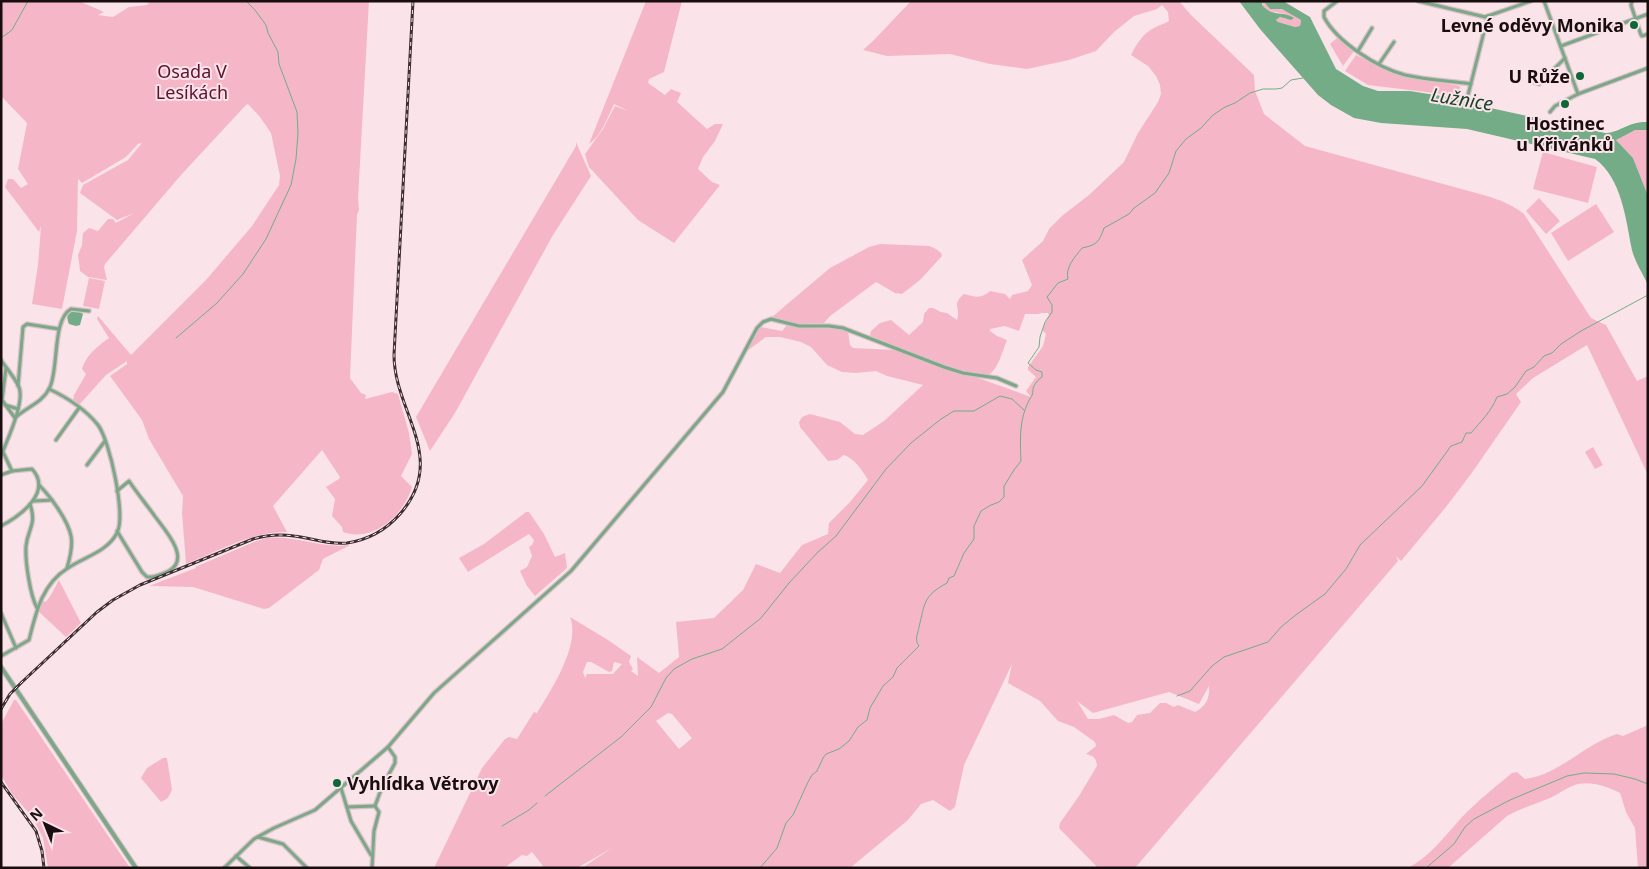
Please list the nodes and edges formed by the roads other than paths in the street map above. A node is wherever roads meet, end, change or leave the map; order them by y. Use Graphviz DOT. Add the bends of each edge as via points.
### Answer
graph roads {
  1 [pos="1337,1"];
  2 [pos="1418,1"];
  3 [pos="1531,1"];
  4 [pos="1544,1"];
  5 [pos="1632,1"];
  6 [pos="1648,14"];
  7 [pos="1488,16"];
  8 [pos="1636,19"];
  9 [pos="1372,28"];
  10 [pos="1648,34"];
  11 [pos="1394,42"];
  12 [pos="1561,46"];
  13 [pos="1358,51"];
  14 [pos="1565,58"];
  15 [pos="1379,64"];
  16 [pos="1648,68"];
  17 [pos="1531,81"];
  18 [pos="1471,84"];
  19 [pos="1468,94"];
  20 [pos="1578,94"];
  21 [pos="1550,112"];
  22 [pos="89,311"];
  23 [pos="60,330"];
  24 [pos="1,360"];
  25 [pos="6,368"];
  26 [pos="18,386"];
  27 [pos="1016,386"];
  28 [pos="49,389"];
  29 [pos="5,405"];
  30 [pos="79,408"];
  31 [pos="18,410"];
  32 [pos="15,418"];
  33 [pos="56,440"];
  34 [pos="106,441"];
  35 [pos="3,451"];
  36 [pos="1,456"];
  37 [pos="86,465"];
  38 [pos="12,471"];
  39 [pos="1,475"];
  40 [pos="38,484"];
  41 [pos="117,491"];
  42 [pos="52,500"];
  43 [pos="33,501"];
  44 [pos="30,504"];
  45 [pos="1,526"];
  46 [pos="118,531"];
  47 [pos="67,568"];
  48 [pos="37,608"];
  49 [pos="1,613"];
  50 [pos="16,648"];
  51 [pos="1,656"];
  52 [pos="1,667"];
  53 [pos="388,747"];
  54 [pos="341,788"];
  55 [pos="375,806"];
  56 [pos="348,807"];
  57 [pos="258,837"];
  58 [pos="371,855"];
  59 [pos="236,856"];
  60 [pos="136,868"];
  61 [pos="224,868"];
  62 [pos="250,868"];
  63 [pos="307,868"];
  64 [pos="372,868"];
  1 -- 13 [label="street" via="1323,14 1342,40"];
  2 -- 7 [label="street"];
  3 -- 7 [label="street"];
  4 -- 12 [label="street"];
  5 -- 8 [label="street"];
  6 -- 8 [label="street"];
  7 -- 18 [label="street"];
  8 -- 10 [label="street" via="1641,36"];
  8 -- 12 [label="street"];
  9 -- 13 [label="street"];
  11 -- 15 [label="street"];
  12 -- 14 [label="street"];
  13 -- 15 [label="street"];
  14 -- 17 [label="street" via="1539,84"];
  14 -- 20 [label="street"];
  15 -- 18 [label="street" via="1405,75"];
  16 -- 20 [label="street"];
  18 -- 19 [label="street"];
  20 -- 21 [label="street"];
  22 -- 23 [label="street" via="70,310 63,318"];
  23 -- 26 [label="street" via="27,324 23,328"];
  23 -- 28 [label="street"];
  24 -- 25 [label="street"];
  25 -- 26 [label="street"];
  25 -- 29 [label="street" via="2,397"];
  26 -- 31 [label="street"];
  27 -- 53 [label="street" via="997,378 944,367 843,328 765,320 757,328 723,392 571,571 434,692"];
  28 -- 30 [label="street"];
  28 -- 32 [label="street" via="31,408"];
  29 -- 31 [label="street"];
  29 -- 32 [label="street"];
  30 -- 33 [label="street"];
  30 -- 34 [label="street" via="98,426"];
  31 -- 32 [label="street"];
  32 -- 35 [label="street"];
  34 -- 37 [label="street"];
  34 -- 41 [label="street"];
  35 -- 36 [label="street"];
  35 -- 38 [label="street"];
  38 -- 39 [label="street"];
  38 -- 40 [label="street" via="32,469"];
  40 -- 42 [label="street"];
  40 -- 43 [label="street"];
  41 -- 46 [label="street"];
  41 -- 46 [label="street" via="129,481 176,546 174,566 156,576 147,576"];
  42 -- 43 [label="street"];
  42 -- 47 [label="street" via="71,534"];
  43 -- 44 [label="street"];
  44 -- 45 [label="street"];
  44 -- 48 [label="street" via="33,520 26,552"];
  46 -- 47 [label="street" via="104,547"];
  47 -- 48 [label="street" via="50,584"];
  48 -- 50 [label="street" via="29,640"];
  49 -- 50 [label="street"];
  50 -- 51 [label="street"];
  52 -- 60 [label="street"];
  53 -- 54 [label="street"];
  53 -- 55 [label="street" via="395,763"];
  54 -- 56 [label="street"];
  54 -- 57 [label="street" via="312,812"];
  55 -- 56 [label="street"];
  55 -- 58 [label="street" via="378,812"];
  56 -- 58 [label="street" via="354,827"];
  57 -- 59 [label="street"];
  57 -- 63 [label="street" via="283,844"];
  58 -- 64 [label="street"];
  59 -- 61 [label="street"];
  59 -- 62 [label="street"];
}
